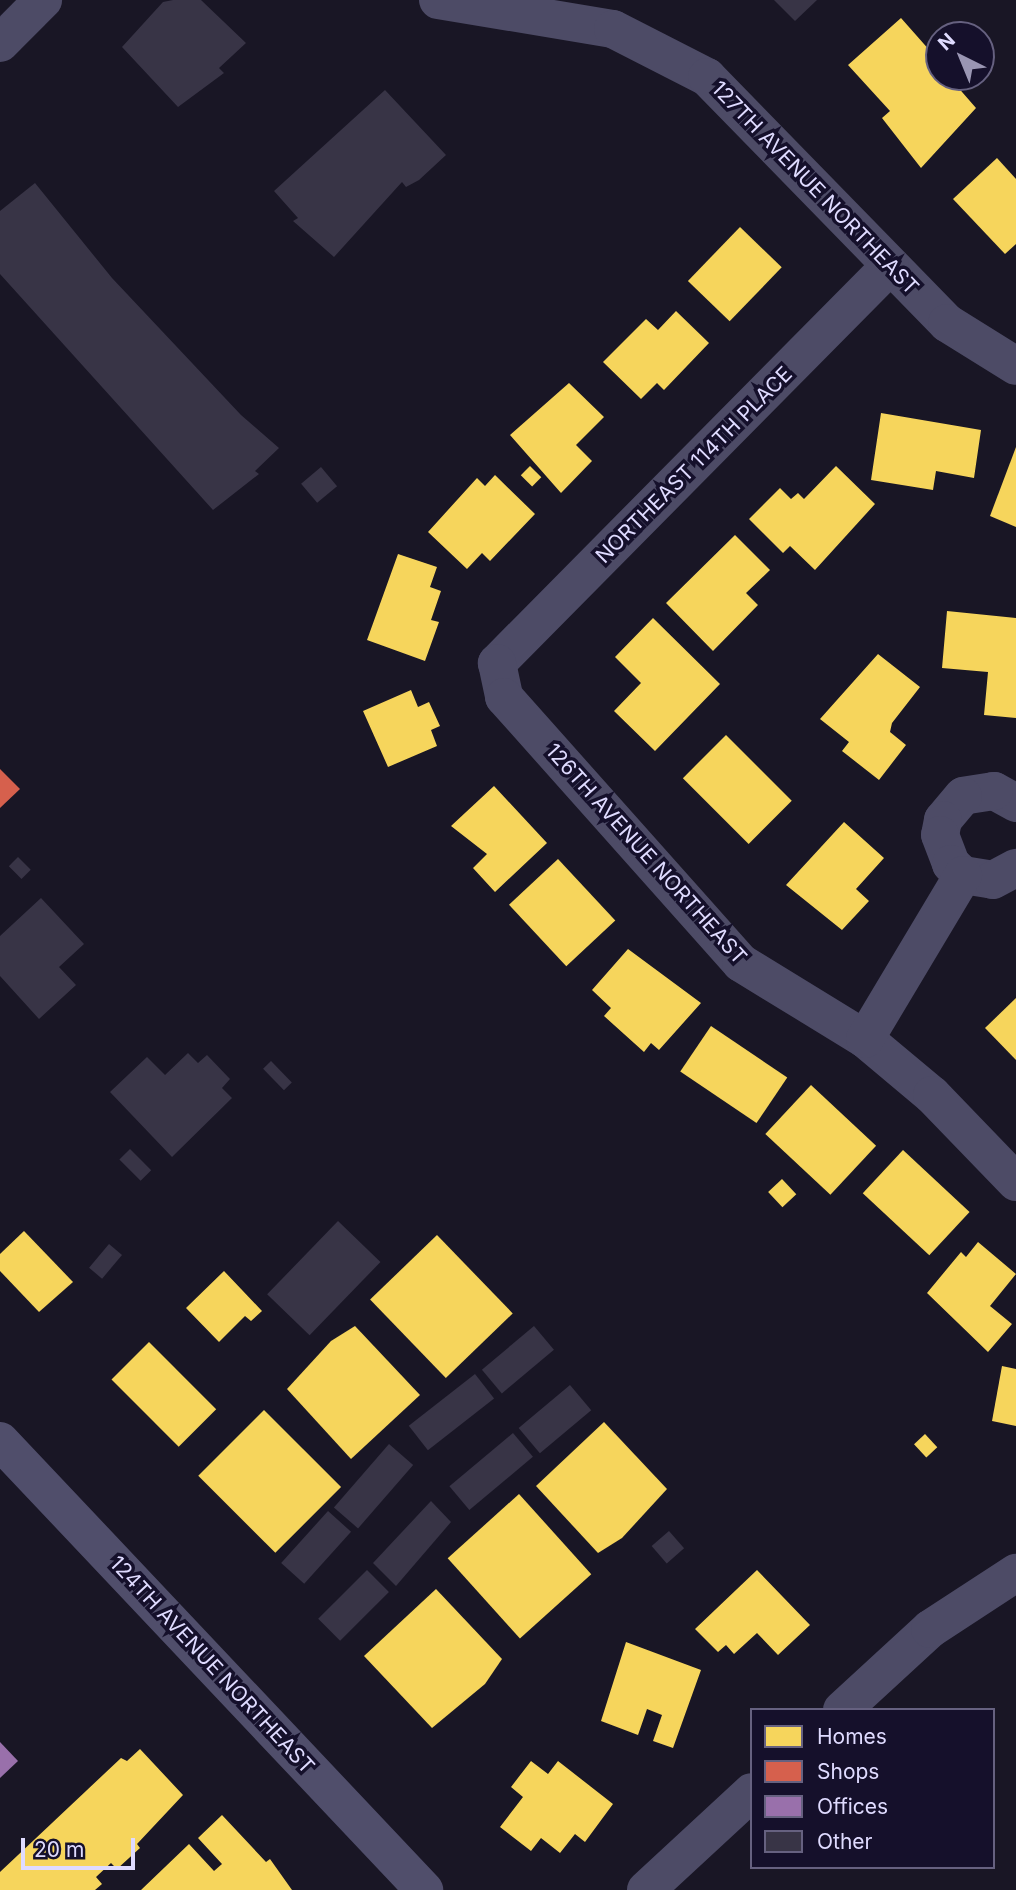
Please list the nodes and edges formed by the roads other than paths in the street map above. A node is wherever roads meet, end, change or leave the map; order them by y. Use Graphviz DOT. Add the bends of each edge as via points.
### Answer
graph roads {
  1 [pos="43,0"];
  2 [pos="438,0"];
  3 [pos="0,43"];
  4 [pos="890,266"];
  5 [pos="1016,366"];
  6 [pos="497,663"];
  7 [pos="1016,803"];
  8 [pos="1016,868"];
  9 [pos="962,875"];
  10 [pos="865,1039"];
  11 [pos="1016,1182"];
  12 [pos="0,1441"];
  13 [pos="1016,1573"];
  14 [pos="844,1708"];
  15 [pos="750,1794"];
  16 [pos="424,1890"];
  17 [pos="646,1890"];
  1 -- 3 [label="street"];
  2 -- 4 [label="street, 127TH AVENUE NORTHEAST" via="613,29 660,48 706,77 763,129"];
  4 -- 5 [label="street, 127TH AVENUE NORTHEAST" via="947,323"];
  4 -- 6 [label="street, NORTHEAST 114TH PLACE"];
  6 -- 10 [label="street, 126TH AVENUE NORTHEAST" via="504,697 741,963"];
  7 -- 9 [label="street" via="978,791 951,806 940,835 950,864"];
  8 -- 9 [label="street" via="993,880"];
  9 -- 10 [label="street"];
  10 -- 11 [label="street, 126TH AVENUE NORTHEAST" via="932,1096"];
  12 -- 16 [label="main road, 124TH AVENUE NORTHEAST"];
  13 -- 14 [label="street" via="930,1629"];
  15 -- 17 [label="street"];
}
